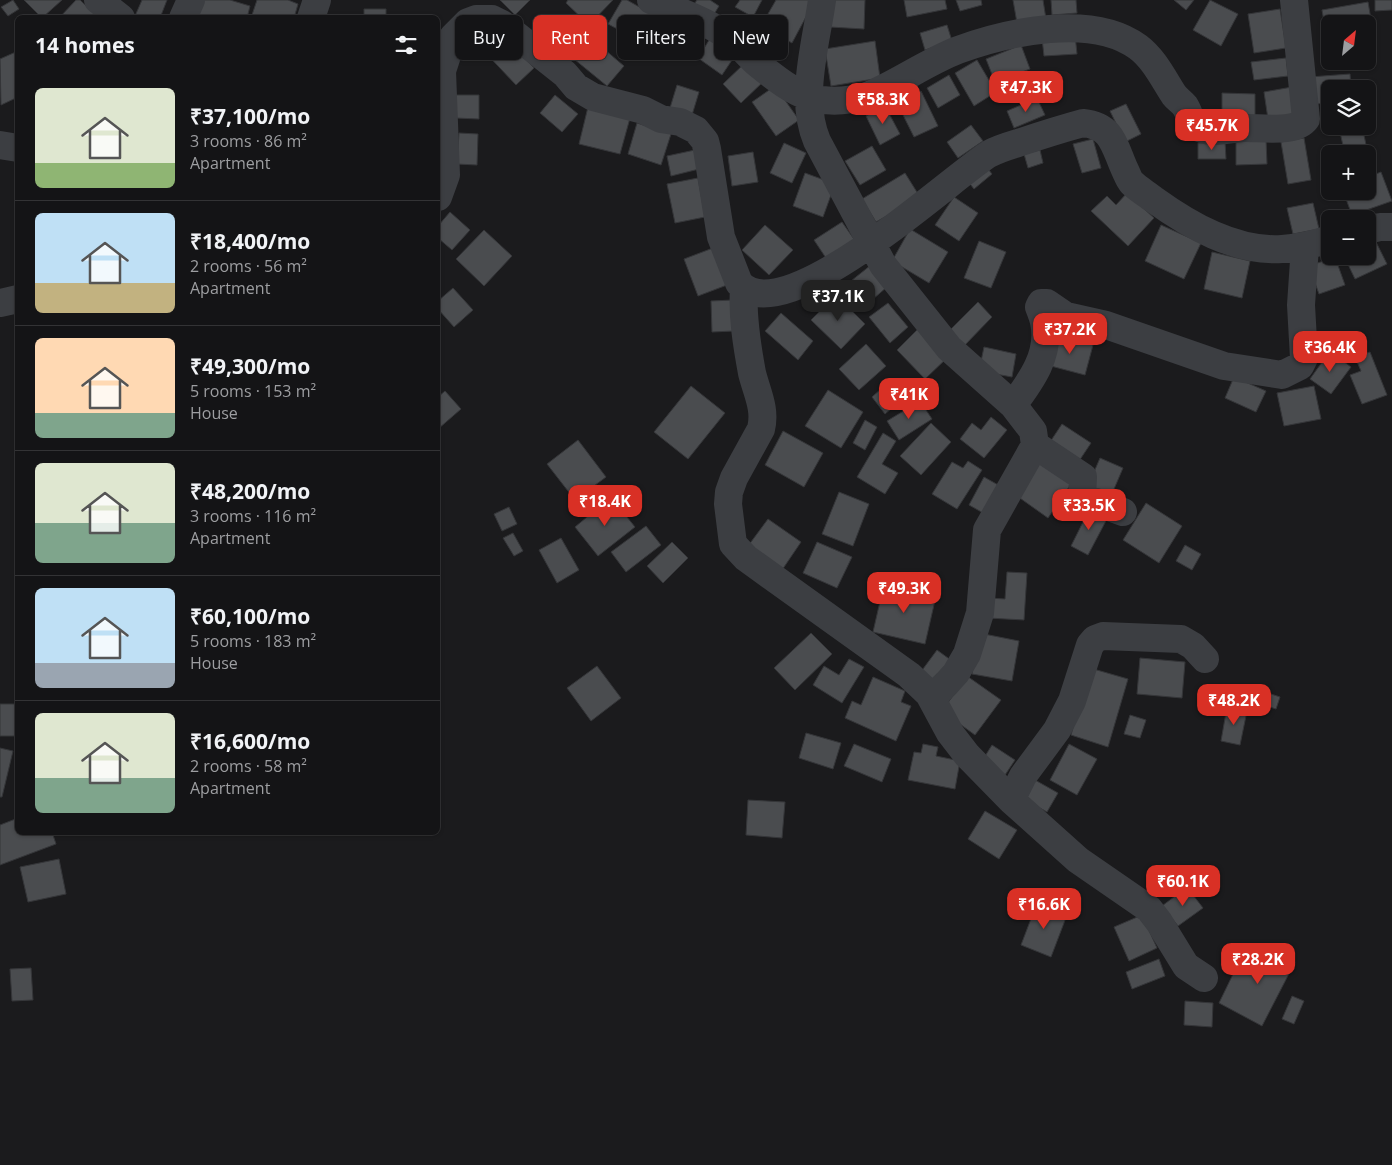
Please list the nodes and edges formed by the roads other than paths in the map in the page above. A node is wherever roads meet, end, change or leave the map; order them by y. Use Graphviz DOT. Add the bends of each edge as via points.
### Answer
graph roads {
  1 [pos="98,0"];
  2 [pos="191,0"];
  3 [pos="317,0"];
  4 [pos="651,0"];
  5 [pos="822,0"];
  6 [pos="1294,0"];
  7 [pos="117,15"];
  8 [pos="184,15"];
  9 [pos="312,15"];
  10 [pos="809,98"];
  11 [pos="0,145"];
  12 [pos="15,148"];
  13 [pos="440,189"];
  14 [pos="1392,227"];
  15 [pos="1376,228"];
  16 [pos="871,243"];
  17 [pos="1318,243"];
  18 [pos="744,288"];
  19 [pos="15,300"];
  20 [pos="0,303"];
  21 [pos="1013,405"];
  22 [pos="1035,446"];
  23 [pos="1123,512"];
  24 [pos="1205,659"];
  25 [pos="929,694"];
  26 [pos="1011,800"];
  27 [pos="1204,978"];
  1 -- 7 [label="street"];
  2 -- 8 [label="street"];
  3 -- 9 [label="street"];
  4 -- 10 [label="street" via="715,28 734,40 757,64"];
  5 -- 10 [label="street"];
  6 -- 10 [label="street" via="1307,114 1303,123 1296,126 1200,129 1157,67 1138,47 1111,34 1082,28 1005,37 959,50 889,86 851,100 828,102"];
  10 -- 16 [label="street" via="814,134"];
  11 -- 12 [label="street"];
  13 -- 18 [label="street" via="446,175 442,72 449,49 454,37 468,22 492,19 593,97 680,122 701,135 707,149 721,238"];
  14 -- 15 [label="street"];
  16 -- 17 [label="street" via="991,153 1083,123 1096,124 1105,130 1131,182 1199,227 1229,241 1252,247 1281,250"];
  16 -- 18 [label="street" via="806,284 764,294"];
  16 -- 21 [label="street" via="883,265 949,348"];
  17 -- 21 [label="street" via="1301,305 1304,358 1294,370 1282,375 1224,366 1106,325 1066,316 1047,303 1041,303 1044,348 1036,374"];
  18 -- 25 [label="street" via="749,358 762,403 763,420 761,430 730,486 728,504 735,548 909,675"];
  19 -- 20 [label="street"];
  21 -- 22 [label="street" via="1033,431"];
  22 -- 23 [label="street" via="1083,477 1082,496"];
  22 -- 25 [label="street" via="987,530 980,613 967,654 947,683"];
  24 -- 26 [label="street" via="1181,639 1104,636 1095,639 1087,650 1072,701 1057,730 1023,776"];
  25 -- 26 [label="street" via="956,740"];
  26 -- 27 [label="street" via="1078,860 1149,909 1186,966"];
}
